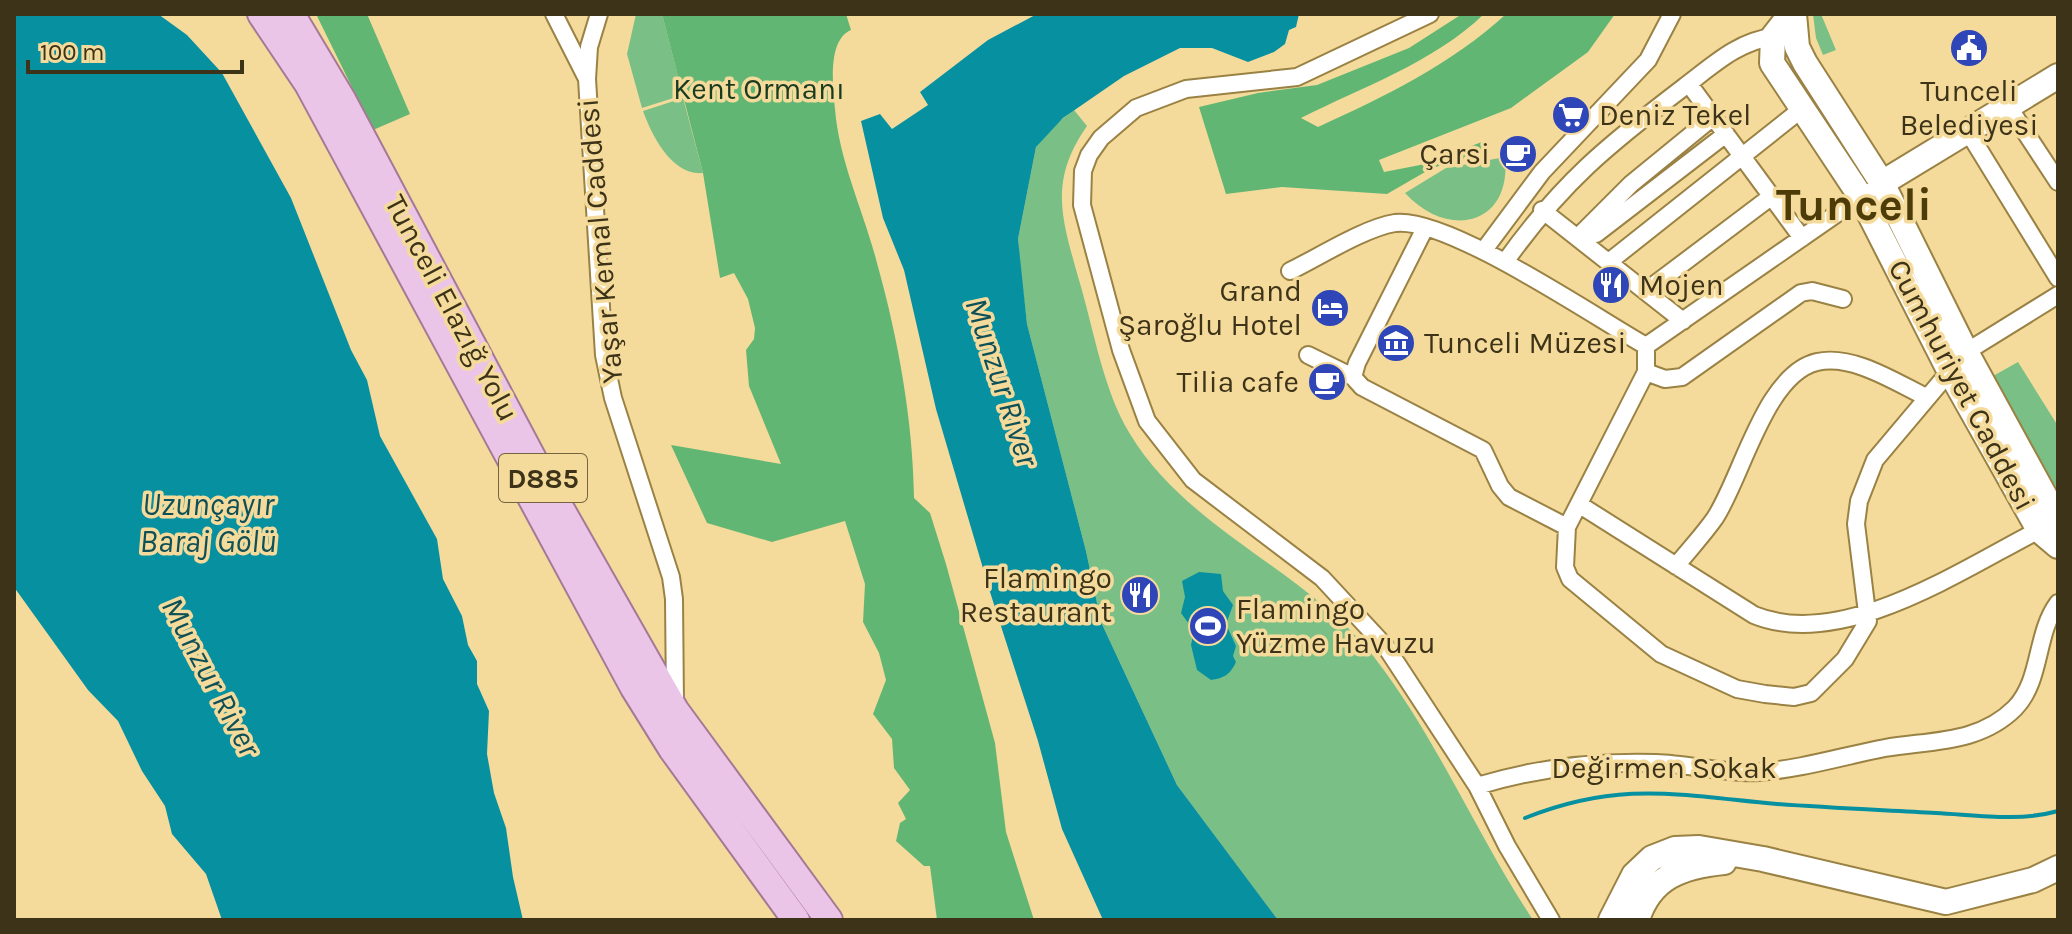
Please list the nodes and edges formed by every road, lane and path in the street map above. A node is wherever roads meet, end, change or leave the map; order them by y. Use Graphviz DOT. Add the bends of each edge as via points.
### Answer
graph roads {
  1 [pos="261,14"];
  2 [pos="291,14"];
  3 [pos="554,14"];
  4 [pos="599,14"];
  5 [pos="1430,14"];
  6 [pos="1672,14"];
  7 [pos="1792,14"];
  8 [pos="1773,37"];
  9 [pos="2058,76"];
  10 [pos="587,79"];
  11 [pos="1689,84"];
  12 [pos="2008,106"];
  13 [pos="1803,108"];
  14 [pos="1713,117"];
  15 [pos="1967,130"];
  16 [pos="1726,134"];
  17 [pos="1742,156"];
  18 [pos="2058,182"];
  19 [pos="1882,183"];
  20 [pos="1772,196"];
  21 [pos="1861,197"];
  22 [pos="1542,210"];
  23 [pos="1425,228"];
  24 [pos="1802,238"];
  25 [pos="1582,241"];
  26 [pos="1484,250"];
  27 [pos="2053,257"];
  28 [pos="1610,261"];
  29 [pos="1505,262"];
  30 [pos="1290,271"];
  31 [pos="2058,278"];
  32 [pos="1646,291"];
  33 [pos="2058,295"];
  34 [pos="1843,299"];
  35 [pos="1683,321"];
  36 [pos="1646,346"];
  37 [pos="1966,352"];
  38 [pos="1308,355"];
  39 [pos="1949,370"];
  40 [pos="1646,372"];
  41 [pos="1353,377"];
  42 [pos="1926,397"];
  43 [pos="1580,505"];
  44 [pos="2053,522"];
  45 [pos="1567,527"];
  46 [pos="2058,546"];
  47 [pos="1676,566"];
  48 [pos="2058,603"];
  49 [pos="1869,612"];
  50 [pos="675,710"];
  51 [pos="672,749"];
  52 [pos="1477,786"];
  53 [pos="1763,859"];
  54 [pos="2058,868"];
  55 [pos="796,920"];
  56 [pos="829,920"];
  57 [pos="1551,920"];
  58 [pos="1611,920"];
  59 [pos="1637,920"];
  1 -- 51 [label="main road, Tunceli Elazığ Yolu / D885" via="292,56 532,505"];
  2 -- 50 [label="main road, Tunceli Elazığ Yolu / D885"];
  3 -- 10 [label="street"];
  4 -- 10 [label="street, Yaşar Kemal Caddesi"];
  5 -- 52 [label="street" via="1297,77 1186,89 1136,108 1109,129 1089,155 1082,205 1138,403 1157,436 1205,491 1322,578 1348,604 1401,665"];
  6 -- 26 [label="street" via="1648,60 1542,172"];
  7 -- 8 [label="main road"];
  7 -- 19 [label="main road" via="1805,63"];
  8 -- 11 [label="street" via="1741,45"];
  8 -- 13 [label="main road, Cumhuriyet Caddesi" via="1772,63"];
  9 -- 12 [label="main road"];
  10 -- 50 [label="street, Yaşar Kemal Caddesi" via="604,355 671,577"];
  11 -- 14 [label="street"];
  11 -- 22 [label="street" via="1612,141"];
  12 -- 15 [label="main road"];
  12 -- 18 [label="street"];
  13 -- 17 [label="street"];
  13 -- 21 [label="main road, Cumhuriyet Caddesi"];
  14 -- 16 [label="street"];
  14 -- 25 [label="street" via="1631,184"];
  15 -- 19 [label="main road"];
  15 -- 27 [label="street"];
  16 -- 17 [label="street"];
  16 -- 25 [label="street"];
  17 -- 20 [label="street"];
  17 -- 28 [label="street"];
  19 -- 21 [label="street"];
  19 -- 37 [label="main road"];
  20 -- 24 [label="street"];
  20 -- 32 [label="street"];
  21 -- 24 [label="street"];
  21 -- 39 [label="main road, Cumhuriyet Caddesi"];
  22 -- 25 [label="street"];
  22 -- 29 [label="street"];
  23 -- 26 [label="street"];
  23 -- 30 [label="street" via="1410,223 1385,226"];
  23 -- 41 [label="street"];
  24 -- 35 [label="street"];
  25 -- 28 [label="street"];
  26 -- 29 [label="street"];
  27 -- 31 [label="street"];
  28 -- 32 [label="street"];
  29 -- 36 [label="street"];
  32 -- 35 [label="street"];
  33 -- 37 [label="street"];
  34 -- 40 [label="street" via="1801,293 1682,377 1665,379"];
  35 -- 36 [label="street"];
  36 -- 40 [label="street"];
  37 -- 39 [label="street"];
  37 -- 44 [label="main road"];
  38 -- 41 [label="street"];
  39 -- 42 [label="street"];
  39 -- 44 [label="main road, Cumhuriyet Caddesi"];
  40 -- 43 [label="street"];
  41 -- 45 [label="street" via="1362,387 1483,450 1509,497"];
  42 -- 47 [label="street" via="1857,366 1819,361 1804,366 1773,398 1715,517"];
  42 -- 49 [label="street" via="1875,460 1859,501 1856,542"];
  43 -- 45 [label="street"];
  43 -- 47 [label="street"];
  44 -- 46 [label="main road, Cumhuriyet Caddesi"];
  44 -- 49 [label="street"];
  45 -- 49 [label="street" via="1565,567 1580,591 1661,654 1737,689 1794,697 1811,693 1864,633"];
  47 -- 49 [label="street" via="1777,625 1828,623"];
  48 -- 52 [label="street, Değirmen Sokak" via="2023,699 1996,723 1967,737 1767,771 1656,763 1565,766"];
  50 -- 51 [label="street, Yaşar Kemal Caddesi"];
  50 -- 56 [label="main road, Tunceli Elazığ Yolu / D885"];
  51 -- 55 [label="main road, Tunceli Elazığ Yolu / D885"];
  52 -- 57 [label="street"];
  53 -- 54 [label="main road" via="1946,902 2033,880"];
  53 -- 58 [label="main road" via="1699,848 1675,849 1652,858 1634,875"];
  53 -- 59 [label="main road" via="1692,865 1671,873 1653,888"];
}
